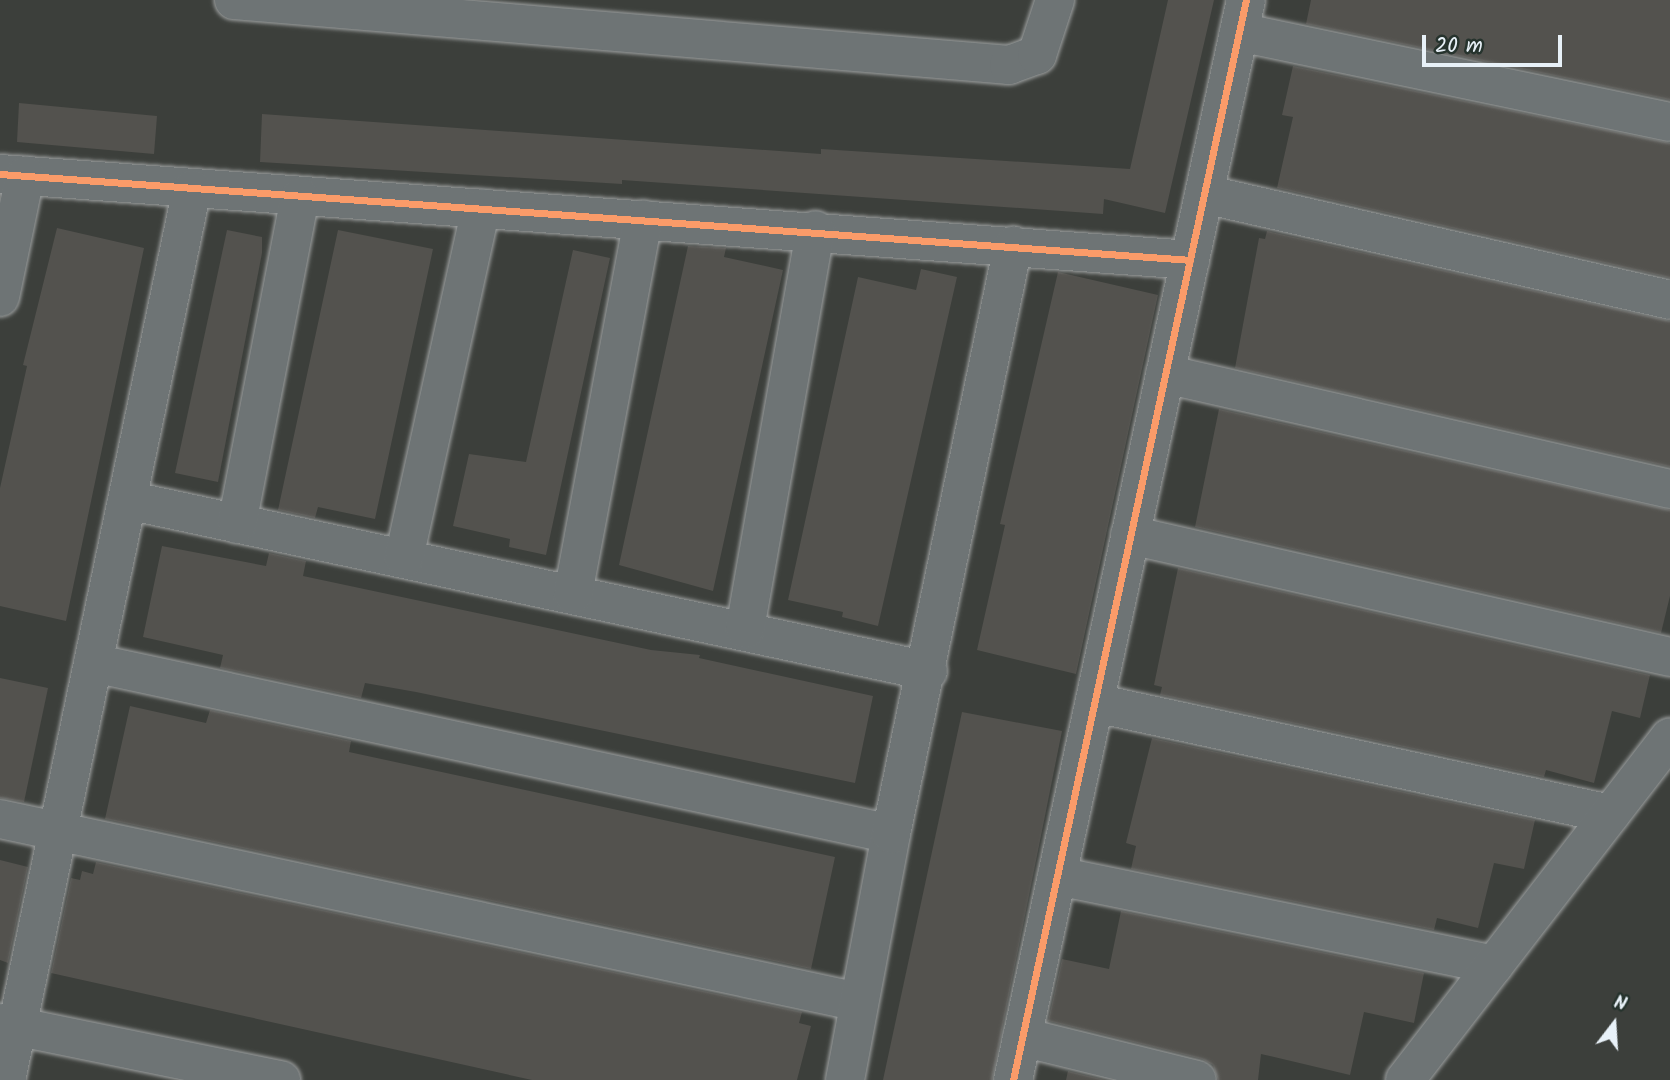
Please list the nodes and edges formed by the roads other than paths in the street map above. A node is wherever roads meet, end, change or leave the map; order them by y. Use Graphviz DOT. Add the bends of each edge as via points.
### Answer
graph roads {
  1 [pos="234,0"];
  2 [pos="1055,0"];
  3 [pos="1243,16"];
  4 [pos="1670,122"];
  5 [pos="12,175"];
  6 [pos="192,189"];
  7 [pos="1204,194"];
  8 [pos="300,197"];
  9 [pos="481,208"];
  10 [pos="643,219"];
  11 [pos="815,230"];
  12 [pos="1013,246"];
  13 [pos="1190,260"];
  14 [pos="0,297"];
  15 [pos="1670,300"];
  16 [pos="1166,374"];
  17 [pos="1670,489"];
  18 [pos="127,500"];
  19 [pos="237,524"];
  20 [pos="1130,535"];
  21 [pos="404,558"];
  22 [pos="573,594"];
  23 [pos="744,629"];
  24 [pos="1670,657"];
  25 [pos="93,663"];
  26 [pos="928,671"];
  27 [pos="1095,703"];
  28 [pos="1670,737"];
  29 [pos="1610,814"];
  30 [pos="0,819"];
  31 [pos="58,830"];
  32 [pos="891,834"];
  33 [pos="1057,876"];
  34 [pos="1494,965"];
  35 [pos="859,1002"];
  36 [pos="8,1025"];
  37 [pos="1022,1038"];
  38 [pos="6,1080"];
  39 [pos="281,1080"];
  40 [pos="845,1080"];
  41 [pos="1013,1080"];
  42 [pos="1197,1080"];
  43 [pos="1405,1080"];
  1 -- 2 [label="street" via="1009,65 1037,55"];
  3 -- 4 [label="street"];
  3 -- 7 [label="street"];
  5 -- 6 [label="street"];
  5 -- 14 [label="street"];
  6 -- 8 [label="street"];
  6 -- 18 [label="street"];
  7 -- 13 [label="street"];
  7 -- 15 [label="street"];
  8 -- 9 [label="street"];
  8 -- 19 [label="street"];
  9 -- 10 [label="street"];
  9 -- 21 [label="street"];
  10 -- 11 [label="street"];
  10 -- 22 [label="street"];
  11 -- 12 [label="street"];
  11 -- 23 [label="street"];
  12 -- 13 [label="street"];
  12 -- 26 [label="street"];
  13 -- 16 [label="street"];
  16 -- 17 [label="street"];
  16 -- 20 [label="street"];
  18 -- 19 [label="street"];
  18 -- 25 [label="street"];
  19 -- 21 [label="street"];
  20 -- 24 [label="street"];
  20 -- 27 [label="street"];
  21 -- 22 [label="street"];
  22 -- 23 [label="street"];
  23 -- 26 [label="street"];
  25 -- 31 [label="street"];
  25 -- 32 [label="street"];
  26 -- 32 [label="street"];
  27 -- 29 [label="street"];
  27 -- 33 [label="street"];
  28 -- 29 [label="street"];
  29 -- 34 [label="street"];
  30 -- 31 [label="street"];
  31 -- 35 [label="street"];
  31 -- 36 [label="street"];
  32 -- 35 [label="street"];
  33 -- 34 [label="street"];
  33 -- 37 [label="street"];
  34 -- 43 [label="street"];
  35 -- 40 [label="street"];
  36 -- 38 [label="street"];
  36 -- 39 [label="street"];
  37 -- 41 [label="street"];
  37 -- 42 [label="street"];
}
